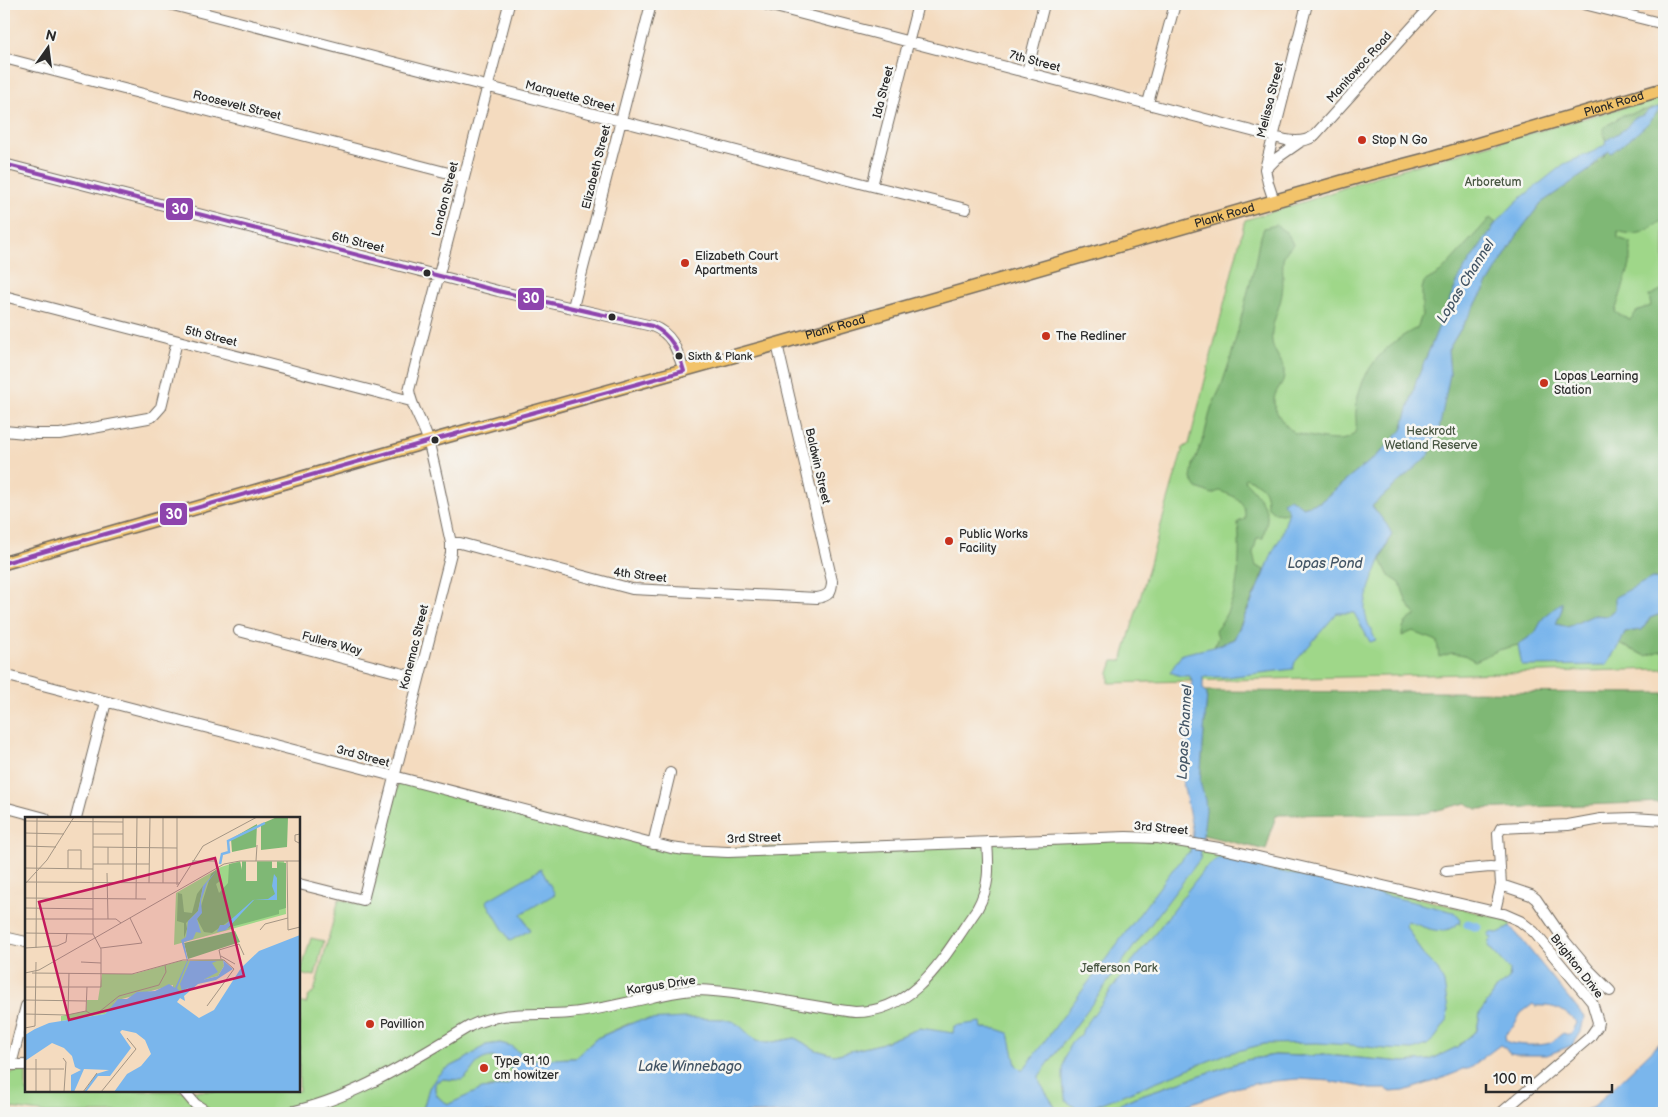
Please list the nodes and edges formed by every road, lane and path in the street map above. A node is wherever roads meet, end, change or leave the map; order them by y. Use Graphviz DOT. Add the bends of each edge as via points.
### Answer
graph roads {
  1 [pos="169,4"];
  2 [pos="509,4"];
  3 [pos="651,4"];
  4 [pos="764,4"];
  5 [pos="918,4"];
  6 [pos="1044,4"];
  7 [pos="1175,4"];
  8 [pos="1308,4"];
  9 [pos="1433,4"];
  10 [pos="1584,4"];
  11 [pos="792,7"];
  12 [pos="1664,24"];
  13 [pos="909,42"];
  14 [pos="4,58"];
  15 [pos="1027,72"];
  16 [pos="487,87"];
  17 [pos="1664,89"];
  18 [pos="1148,103"];
  19 [pos="620,122"];
  20 [pos="1273,136"];
  21 [pos="1300,142"];
  22 [pos="4,164"];
  23 [pos="1265,169"];
  24 [pos="464,177"];
  25 [pos="872,186"];
  26 [pos="1274,201"];
  27 [pos="966,209"];
  28 [pos="438,276"];
  29 [pos="4,296"];
  30 [pos="573,307"];
  31 [pos="177,341"];
  32 [pos="777,344"];
  33 [pos="684,371"];
  34 [pos="411,401"];
  35 [pos="4,431"];
  36 [pos="428,442"];
  37 [pos="451,543"];
  38 [pos="4,563"];
  39 [pos="830,593"];
  40 [pos="239,631"];
  41 [pos="4,675"];
  42 [pos="419,678"];
  43 [pos="106,702"];
  44 [pos="670,773"];
  45 [pos="395,777"];
  46 [pos="4,807"];
  47 [pos="42,817"];
  48 [pos="76,817"];
  49 [pos="1664,820"];
  50 [pos="987,842"];
  51 [pos="653,844"];
  52 [pos="1500,868"];
  53 [pos="1446,871"];
  54 [pos="300,884"];
  55 [pos="1501,886"];
  56 [pos="1495,912"];
  57 [pos="1518,920"];
  58 [pos="4,936"];
  59 [pos="25,942"];
  60 [pos="1610,991"];
  61 [pos="25,1009"];
  62 [pos="8,1066"];
  63 [pos="25,1066"];
  64 [pos="185,1092"];
  65 [pos="209,1113"];
  66 [pos="286,1113"];
  67 [pos="1501,1113"];
  1 -- 16 [label="street, Marquette Street"];
  2 -- 16 [label="street, London Street"];
  3 -- 19 [label="street, Elizabeth Street"];
  4 -- 11 [label="street, 7th Street"];
  5 -- 13 [label="street, Ida Street"];
  6 -- 15 [label="street"];
  7 -- 18 [label="street"];
  8 -- 20 [label="street, Melissa Street"];
  9 -- 21 [label="street, Manitowoc Road" via="1314,136"];
  10 -- 12 [label="street"];
  11 -- 13 [label="street, 7th Street"];
  13 -- 15 [label="street, 7th Street"];
  13 -- 25 [label="street, Ida Street"];
  14 -- 24 [label="street, Roosevelt Street"];
  15 -- 18 [label="street, 7th Street"];
  16 -- 19 [label="street, Marquette Street"];
  16 -- 24 [label="street, London Street"];
  17 -- 26 [label="main road, Plank Road"];
  18 -- 20 [label="street, 7th Street"];
  19 -- 25 [label="street, Marquette Street"];
  19 -- 30 [label="street, Elizabeth Street"];
  20 -- 21 [label="street, 7th Street"];
  20 -- 23 [label="street, Melissa Street"];
  21 -- 23 [label="street, Manitowoc Road"];
  22 -- 28 [label="street, 6th Street"];
  23 -- 26 [label="street, Melissa Street"];
  24 -- 28 [label="street, London Street"];
  25 -- 27 [label="street, Marquette Street"];
  26 -- 32 [label="main road, Plank Road"];
  28 -- 30 [label="street, 6th Street"];
  28 -- 34 [label="street, London Street" via="409,390"];
  29 -- 31 [label="street, 5th Street"];
  30 -- 33 [label="street, 6th Street" via="666,333"];
  31 -- 34 [label="street, 5th Street"];
  31 -- 35 [label="street" via="161,406 153,416 60,434"];
  32 -- 33 [label="main road, Plank Road"];
  32 -- 39 [label="street, Baldwin Street" via="832,580"];
  33 -- 36 [label="main road, Plank Road"];
  34 -- 36 [label="street, Konemac Street"];
  36 -- 37 [label="street, Konemac Street"];
  36 -- 38 [label="main road, Plank Road"];
  37 -- 39 [label="street, 4th Street" via="632,589 817,598"];
  37 -- 42 [label="street, Konemac Street"];
  40 -- 42 [label="street, Fullers Way"];
  41 -- 43 [label="street, 3rd Street"];
  42 -- 45 [label="street, Konemac Street"];
  43 -- 45 [label="street, 3rd Street"];
  43 -- 48 [label="street"];
  44 -- 51 [label="street"];
  45 -- 51 [label="street, 3rd Street"];
  45 -- 54 [label="street, Konemac Street" via="363,900"];
  46 -- 47 [label="street"];
  49 -- 52 [label="street" via="1601,819 1568,825 1502,828 1498,834"];
  50 -- 51 [label="street, 3rd Street" via="728,852"];
  50 -- 56 [label="street, 3rd Street" via="1158,838 1204,845"];
  50 -- 66 [label="street, Kargus Drive" via="989,874 984,897 977,909 921,985 883,1009 847,1011 697,990 571,1013 499,1016 475,1024 368,1085 328,1102"];
  52 -- 53 [label="street"];
  52 -- 55 [label="street"];
  55 -- 56 [label="street"];
  55 -- 60 [label="street" via="1536,898 1564,940"];
  56 -- 57 [label="street, 3rd Street"];
  57 -- 67 [label="street, Brighton Drive" via="1543,941 1592,1002 1598,1022 1590,1037"];
  58 -- 59 [label="street"];
  61 -- 62 [label="street"];
  62 -- 63 [label="street"];
  64 -- 65 [label="street"];
}
